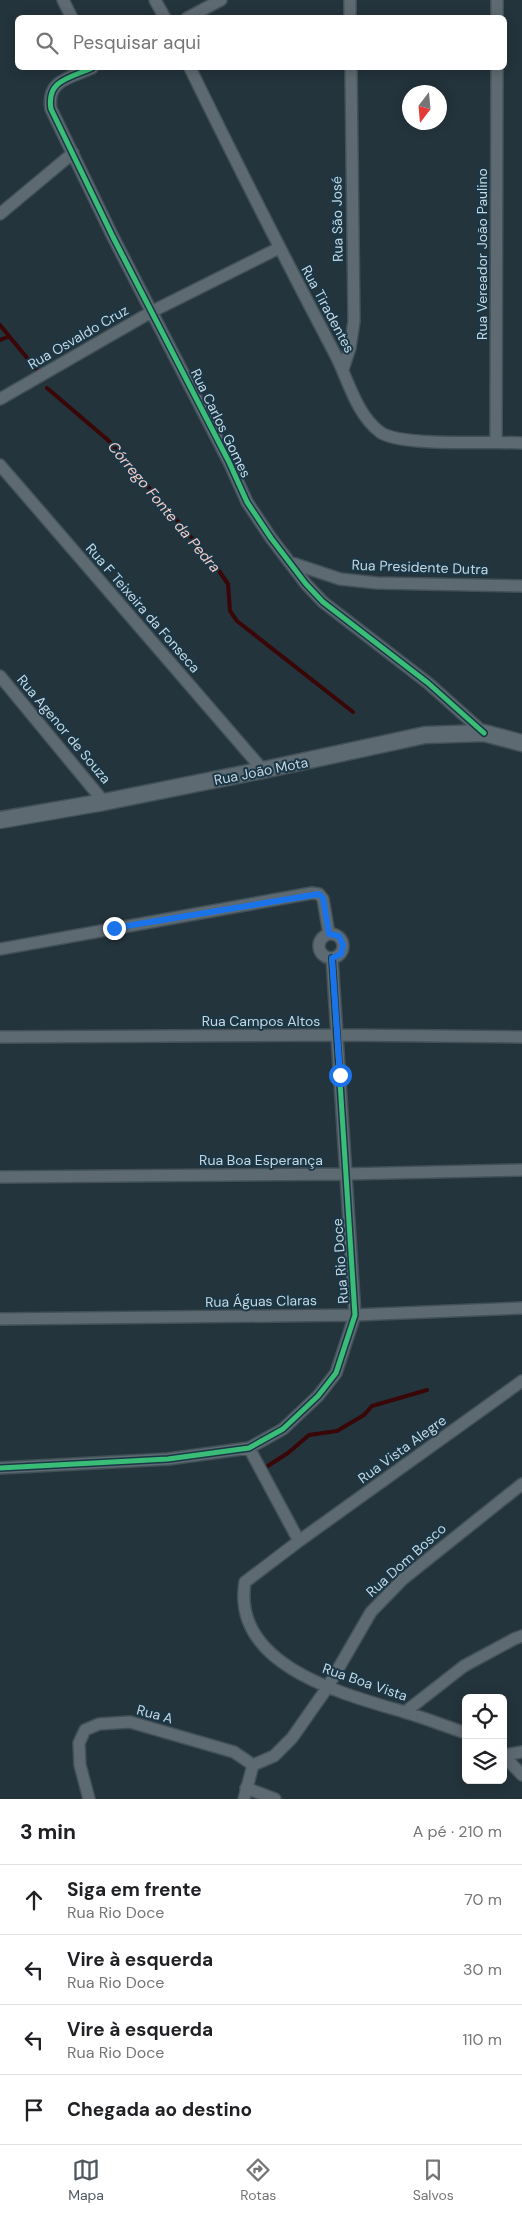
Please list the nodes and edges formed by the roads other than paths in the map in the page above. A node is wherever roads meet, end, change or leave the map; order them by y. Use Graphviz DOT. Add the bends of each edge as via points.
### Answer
graph roads {
  1 [pos="63,0"];
  2 [pos="155,0"];
  3 [pos="222,0"];
  4 [pos="350,0"];
  5 [pos="497,0"];
  6 [pos="70,15"];
  7 [pos="163,15"];
  8 [pos="193,15"];
  9 [pos="350,15"];
  10 [pos="497,15"];
  11 [pos="87,70"];
  12 [pos="191,70"];
  13 [pos="351,70"];
  14 [pos="497,70"];
  15 [pos="73,153"];
  16 [pos="0,214"];
  17 [pos="279,248"];
  18 [pos="153,311"];
  19 [pos="343,369"];
  20 [pos="0,399"];
  21 [pos="496,441"];
  22 [pos="522,443"];
  23 [pos="0,465"];
  24 [pos="289,562"];
  25 [pos="522,586"];
  26 [pos="0,676"];
  27 [pos="484,733"];
  28 [pos="522,743"];
  29 [pos="263,770"];
  30 [pos="104,802"];
  31 [pos="0,820"];
  32 [pos="329,934"];
  33 [pos="0,949"];
  34 [pos="332,958"];
  35 [pos="338,1035"];
  36 [pos="0,1037"];
  37 [pos="522,1037"];
  38 [pos="522,1170"];
  39 [pos="345,1174"];
  40 [pos="0,1177"];
  41 [pos="522,1308"];
  42 [pos="355,1315"];
  43 [pos="0,1319"];
  44 [pos="522,1381"];
  45 [pos="249,1448"];
  46 [pos="0,1468"];
  47 [pos="522,1484"];
  48 [pos="299,1541"];
  49 [pos="522,1636"];
  50 [pos="327,1688"];
  51 [pos="405,1712"];
  52 [pos="462,1732"];
  53 [pos="522,1752"];
  54 [pos="507,1754"];
  55 [pos="507,1758"];
  56 [pos="253,1765"];
  57 [pos="522,1775"];
  58 [pos="245,1793"];
  59 [pos="89,1799"];
  60 [pos="275,1799"];
  1 -- 6 [label="street"];
  2 -- 7 [label="street"];
  3 -- 8 [label="street"];
  4 -- 9 [label="street"];
  5 -- 10 [label="street"];
  11 -- 15 [label="street, Rua Carlos Gomes" via="58,83 49,97 51,109"];
  12 -- 17 [label="street, Rua Tiradentes"];
  13 -- 19 [label="street, Rua São José" via="354,321"];
  14 -- 21 [label="street, Rua Vereador João Paulino"];
  15 -- 16 [label="street"];
  15 -- 18 [label="street, Rua Carlos Gomes"];
  17 -- 18 [label="street, Rua Osvaldo Cruz"];
  17 -- 19 [label="street, Rua Tiradentes"];
  18 -- 20 [label="street, Rua Osvaldo Cruz"];
  18 -- 24 [label="street, Rua Carlos Gomes" via="247,502"];
  19 -- 21 [label="street, Rua Tiradentes" via="362,411 380,433 428,442"];
  21 -- 22 [label="street, Rua Tiradentes"];
  23 -- 29 [label="street, Rua F Teixeira da Fonseca"];
  24 -- 25 [label="street, Rua Presidente Dutra" via="340,579 377,583"];
  24 -- 27 [label="street, Rua Carlos Gomes" via="323,602 428,683"];
  26 -- 30 [label="street, Rua Agenor de Souza"];
  27 -- 28 [label="main road, Rua João Mota"];
  27 -- 29 [label="main road, Rua João Mota" via="425,735"];
  29 -- 30 [label="main road, Rua João Mota"];
  30 -- 31 [label="main road, Rua João Mota"];
  32 -- 33 [label="street" via="323,898 312,893"];
  32 -- 34 [label="street" via="321,938 318,948 323,956"];
  32 -- 34 [label="street" via="339,936 343,945 341,954"];
  34 -- 35 [label="street, Rua Rio Doce"];
  35 -- 36 [label="street, Rua Campos Altos"];
  35 -- 37 [label="street, Rua Campos Altos"];
  35 -- 39 [label="street, Rua Rio Doce"];
  38 -- 39 [label="street, Rua Boa Esperança"];
  39 -- 40 [label="street, Rua Boa Esperança"];
  39 -- 42 [label="street, Rua Rio Doce"];
  41 -- 42 [label="street, Rua Águas Claras"];
  42 -- 43 [label="street, Rua Águas Claras"];
  42 -- 45 [label="street, Rua Rio Doce" via="336,1373 318,1396 284,1429"];
  44 -- 48 [label="street, Rua Vista Alegre"];
  45 -- 46 [label="street, Rua Rio Doce" via="168,1459"];
  45 -- 48 [label="street"];
  47 -- 50 [label="street, Rua Dom Bosco" via="403,1579 371,1612"];
  48 -- 50 [label="street, Rua Boa Vista" via="246,1582 243,1598 251,1628 264,1647 283,1664"];
  49 -- 51 [label="street" via="464,1666"];
  50 -- 51 [label="street, Rua Boa Vista"];
  50 -- 56 [label="street, Rua Dom Bosco" via="292,1738 274,1756"];
  51 -- 52 [label="street, Rua Boa Vista"];
  53 -- 54 [label="street"];
  55 -- 57 [label="street"];
  56 -- 58 [label="street"];
  56 -- 59 [label="street, Rua A" via="234,1752 130,1722 99,1724 85,1730 79,1743 80,1765"];
  58 -- 60 [label="street"];
}
